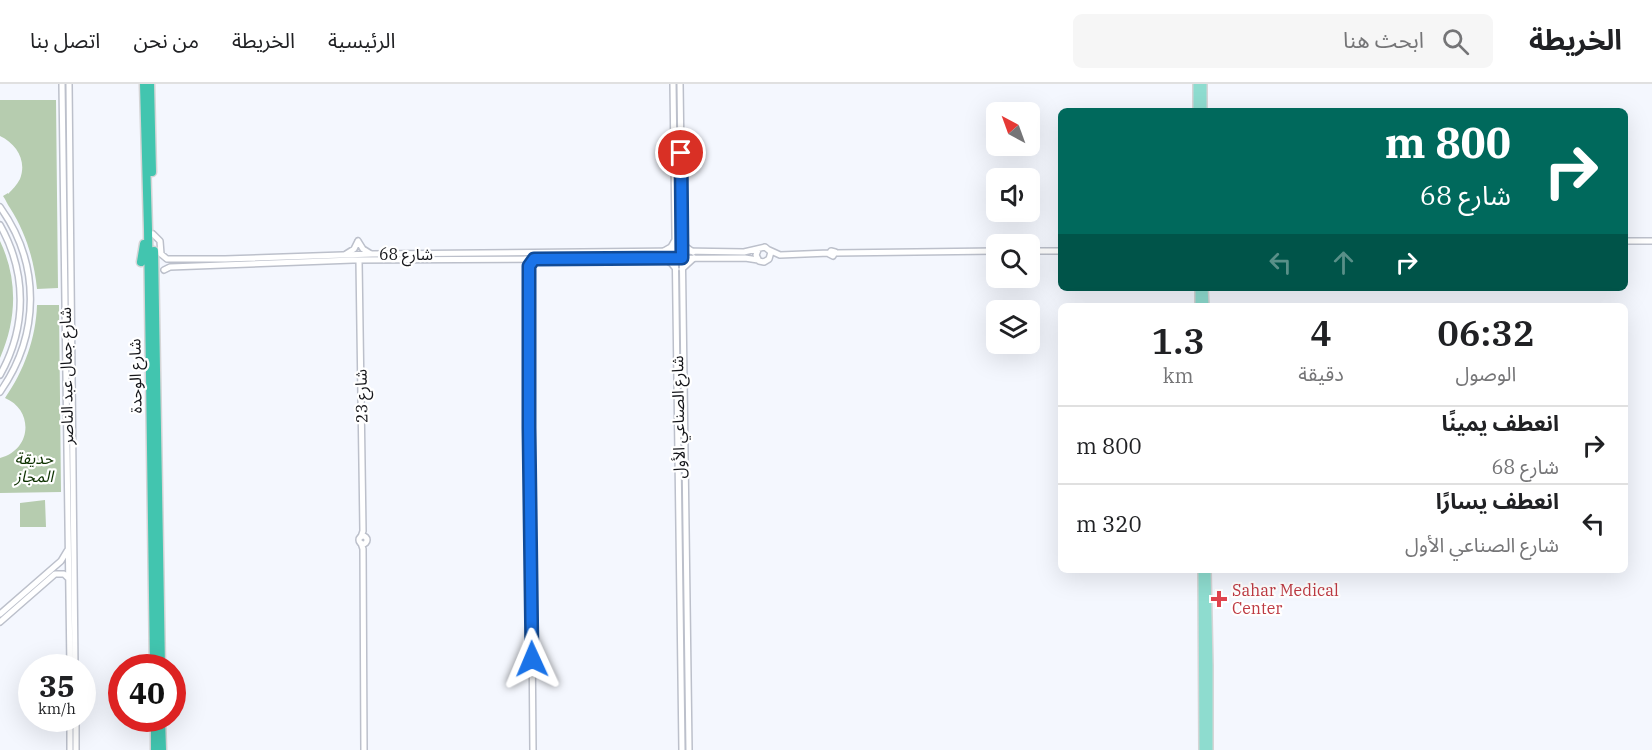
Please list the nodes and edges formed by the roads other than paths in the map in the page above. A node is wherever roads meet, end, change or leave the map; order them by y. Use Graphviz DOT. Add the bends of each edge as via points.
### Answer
graph roads {
  1 [pos="62,84"];
  2 [pos="69,84"];
  3 [pos="144,84"];
  4 [pos="150,84"];
  5 [pos="156,84"];
  6 [pos="673,84"];
  7 [pos="680,84"];
  8 [pos="1197,84"];
  9 [pos="1203,84"];
  10 [pos="151,107"];
  11 [pos="1197,108"];
  12 [pos="1203,108"];
  13 [pos="64,120"];
  14 [pos="70,134"];
  15 [pos="64,153"];
  16 [pos="70,171"];
  17 [pos="147,179"];
  18 [pos="139,203"];
  19 [pos="0,208"];
  20 [pos="0,225"];
  21 [pos="151,232"];
  22 [pos="675,239"];
  23 [pos="1652,241"];
  24 [pos="1628,242"];
  25 [pos="682,243"];
  26 [pos="758,250"];
  27 [pos="769,250"];
  28 [pos="986,251"];
  29 [pos="1040,251"];
  30 [pos="1058,251"];
  31 [pos="664,255"];
  32 [pos="679,255"];
  33 [pos="693,255"];
  34 [pos="780,255"];
  35 [pos="291,257"];
  36 [pos="345,258"];
  37 [pos="372,258"];
  38 [pos="196,259"];
  39 [pos="525,259"];
  40 [pos="534,259"];
  41 [pos="758,260"];
  42 [pos="769,260"];
  43 [pos="358,261"];
  44 [pos="141,262"];
  45 [pos="236,264"];
  46 [pos="194,266"];
  47 [pos="529,267"];
  48 [pos="679,269"];
  49 [pos="164,270"];
  50 [pos="359,271"];
  51 [pos="154,292"];
  52 [pos="163,300"];
  53 [pos="0,375"];
  54 [pos="0,392"];
  55 [pos="67,421"];
  56 [pos="73,437"];
  57 [pos="67,460"];
  58 [pos="73,474"];
  59 [pos="152,516"];
  60 [pos="144,528"];
  61 [pos="68,547"];
  62 [pos="144,559"];
  63 [pos="153,567"];
  64 [pos="1202,573"];
  65 [pos="1207,573"];
  66 [pos="69,579"];
  67 [pos="28,589"];
  68 [pos="17,607"];
  69 [pos="160,607"];
  70 [pos="0,614"];
  71 [pos="167,615"];
  72 [pos="0,622"];
  73 [pos="70,654"];
  74 [pos="75,654"];
  75 [pos="154,654"];
  76 [pos="161,654"];
  77 [pos="70,732"];
  78 [pos="73,732"];
  79 [pos="76,732"];
  80 [pos="153,732"];
  81 [pos="162,732"];
  82 [pos="76,742"];
  83 [pos="151,749"];
  84 [pos="70,750"];
  85 [pos="76,750"];
  86 [pos="162,750"];
  87 [pos="364,750"];
  88 [pos="533,750"];
  89 [pos="682,750"];
  90 [pos="689,750"];
  91 [pos="1203,750"];
  92 [pos="1209,750"];
  1 -- 13 [label="street, شارع جمال عبد الناصر"];
  2 -- 14 [label="street, شارع جمال عبد الناصر"];
  3 -- 17 [label="highway, شارع الوحدة"];
  4 -- 10 [label="highway, شارع الوحدة"];
  5 -- 10 [label="highway"];
  6 -- 22 [label="street, شارع الصناعي الأول"];
  7 -- 25 [label="street, شارع الصناعي الأول"];
  8 -- 11 [label="main road"];
  9 -- 12 [label="main road"];
  10 -- 21 [label="highway, شارع الوحدة"];
  13 -- 14 [label="street"];
  13 -- 15 [label="street, شارع جمال عبد الناصر"];
  14 -- 16 [label="street, شارع جمال عبد الناصر"];
  15 -- 16 [label="street" via="68,154"];
  15 -- 55 [label="street, شارع جمال عبد الناصر"];
  16 -- 56 [label="street, شارع جمال عبد الناصر"];
  17 -- 18 [label="highway"];
  17 -- 21 [label="highway, شارع الوحدة"];
  19 -- 54 [label="street" via="22,246 30,297 22,351"];
  20 -- 53 [label="street" via="14,255 21,291 17,333"];
  21 -- 38 [label="street, شارع 68" via="160,241 164,258"];
  21 -- 44 [label="highway"];
  21 -- 51 [label="highway, شارع الوحدة"];
  21 -- 59 [label="highway, شارع الوحدة"];
  22 -- 31 [label="street"];
  22 -- 32 [label="street, شارع الصناعي الأول"];
  23 -- 24 [label="street"];
  25 -- 32 [label="street, شارع الصناعي الأول"];
  25 -- 33 [label="street"];
  26 -- 27 [label="street"];
  26 -- 33 [label="street"];
  26 -- 41 [label="street"];
  27 -- 34 [label="street"];
  27 -- 42 [label="street"];
  28 -- 34 [label="street"];
  29 -- 30 [label="street"];
  31 -- 32 [label="street, شارع 68"];
  31 -- 37 [label="street, شارع 68"];
  31 -- 40 [label="street, شارع 68"];
  31 -- 48 [label="street"];
  32 -- 33 [label="street, شارع 68"];
  32 -- 48 [label="street, شارع الصناعي الأول"];
  33 -- 41 [label="street"];
  33 -- 48 [label="street"];
  34 -- 42 [label="street"];
  35 -- 36 [label="street, شارع 68"];
  35 -- 38 [label="street, شارع 68"];
  35 -- 45 [label="street" via="284,261"];
  36 -- 37 [label="street, شارع 68"];
  36 -- 37 [label="street" via="358,241"];
  36 -- 43 [label="street, شارع 68"];
  36 -- 45 [label="street, شارع 68"];
  36 -- 50 [label="street"];
  37 -- 39 [label="street, شارع 68"];
  37 -- 43 [label="street, شارع 68"];
  37 -- 50 [label="street"];
  38 -- 46 [label="street" via="188,263"];
  39 -- 40 [label="street, شارع 68"];
  39 -- 47 [label="street"];
  40 -- 47 [label="street"];
  41 -- 42 [label="street"];
  43 -- 50 [label="street, شارع 23"];
  45 -- 46 [label="street, شارع 68"];
  46 -- 49 [label="street, شارع 68"];
  47 -- 88 [label="street"];
  48 -- 89 [label="street, شارع الصناعي الأول"];
  48 -- 90 [label="street, شارع الصناعي الأول"];
  50 -- 87 [label="street, شارع 23"];
  51 -- 52 [label="highway"];
  51 -- 69 [label="highway, شارع الوحدة" via="159,344"];
  55 -- 56 [label="street"];
  55 -- 57 [label="street, شارع جمال عبد الناصر"];
  56 -- 58 [label="street, شارع جمال عبد الناصر"];
  57 -- 58 [label="street"];
  57 -- 61 [label="street, شارع جمال عبد الناصر"];
  58 -- 74 [label="street, شارع جمال عبد الناصر"];
  59 -- 60 [label="highway"];
  59 -- 63 [label="highway, شارع الوحدة"];
  61 -- 66 [label="street, شارع جمال عبد الناصر"];
  61 -- 67 [label="street" via="61,561"];
  62 -- 63 [label="highway"];
  63 -- 75 [label="highway, شارع الوحدة"];
  64 -- 91 [label="main road"];
  65 -- 92 [label="main road"];
  66 -- 68 [label="street" via="64,574 55,574"];
  66 -- 73 [label="street, شارع جمال عبد الناصر"];
  67 -- 68 [label="street" via="30,593"];
  67 -- 70 [label="street"];
  68 -- 72 [label="street"];
  69 -- 71 [label="highway"];
  69 -- 76 [label="highway, شارع الوحدة"];
  77 -- 84 [label="street"];
  78 -- 82 [label="street"];
  79 -- 82 [label="street"];
  80 -- 83 [label="highway"];
  81 -- 86 [label="highway"];
  82 -- 85 [label="street"];
}
